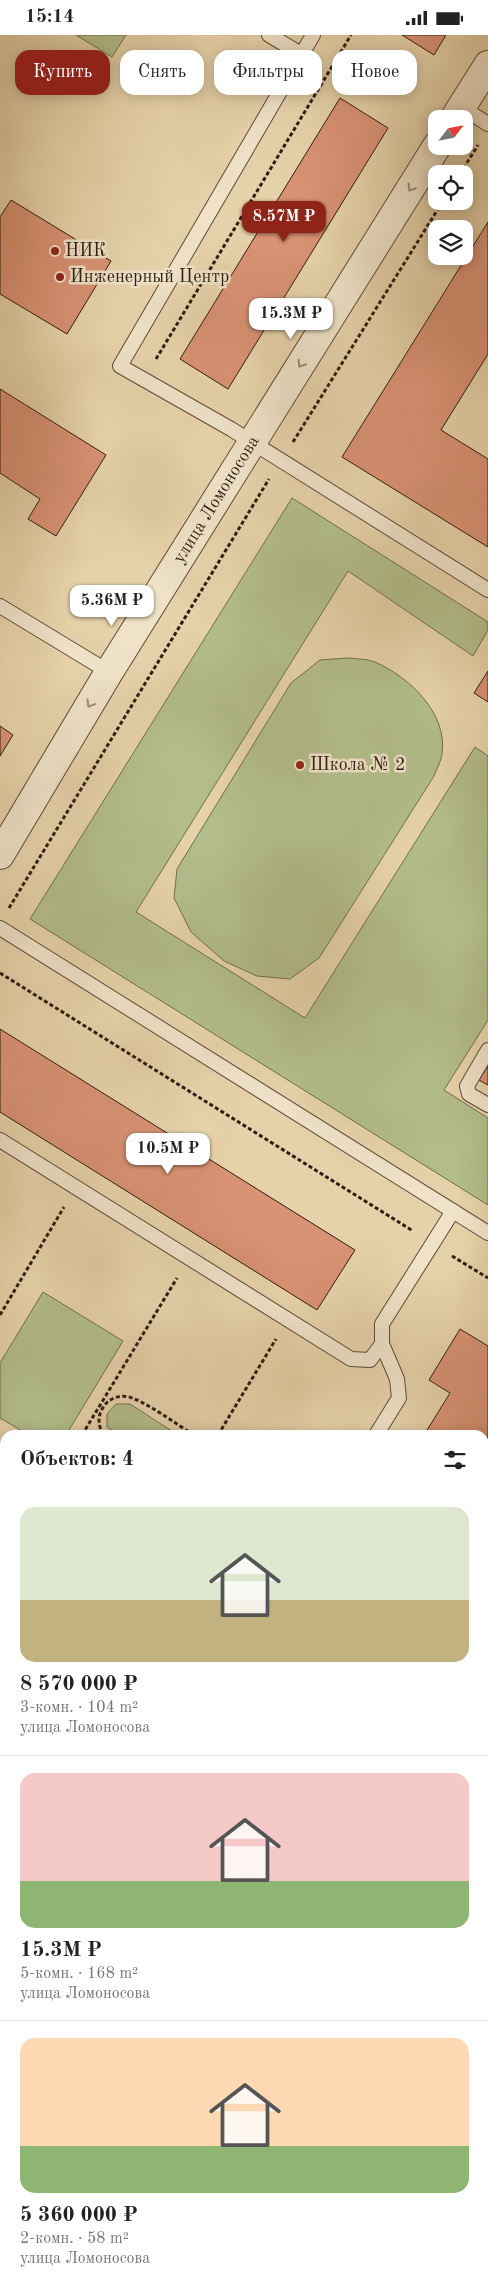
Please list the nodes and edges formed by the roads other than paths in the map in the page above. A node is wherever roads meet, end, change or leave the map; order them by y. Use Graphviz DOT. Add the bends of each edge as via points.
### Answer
graph roads {
  1 [pos="269,35"];
  2 [pos="313,35"];
  3 [pos="294,50"];
  4 [pos="304,50"];
  5 [pos="488,65"];
  6 [pos="277,95"];
  7 [pos="460,110"];
  8 [pos="473,118"];
  9 [pos="488,124"];
  10 [pos="431,155"];
  11 [pos="252,443"];
  12 [pos="488,590"];
  13 [pos="0,606"];
  14 [pos="109,672"];
  15 [pos="0,855"];
  16 [pos="3,921"];
  17 [pos="488,1050"];
  18 [pos="488,1105"];
  19 [pos="0,1140"];
  20 [pos="453,1211"];
  21 [pos="488,1233"];
  22 [pos="382,1344"];
  23 [pos="379,1430"];
  1 -- 3 [label="lane"];
  2 -- 4 [label="lane"];
  5 -- 7 [label="street"];
  6 -- 11 [label="lane" via="120,366"];
  8 -- 9 [label="lane"];
  10 -- 11 [label="street, улица Ломоносова, one-way"];
  11 -- 12 [label="lane"];
  11 -- 14 [label="street, улица Ломоносова"];
  13 -- 14 [label="lane"];
  14 -- 15 [label="street, улица Ломоносова, one-way"];
  16 -- 20 [label="lane"];
  17 -- 18 [label="lane" via="467,1086 469,1095"];
  19 -- 22 [label="lane" via="351,1359 370,1360"];
  20 -- 21 [label="lane"];
  20 -- 22 [label="lane" via="382,1324"];
  22 -- 23 [label="lane" via="397,1379 399,1397"];
}
